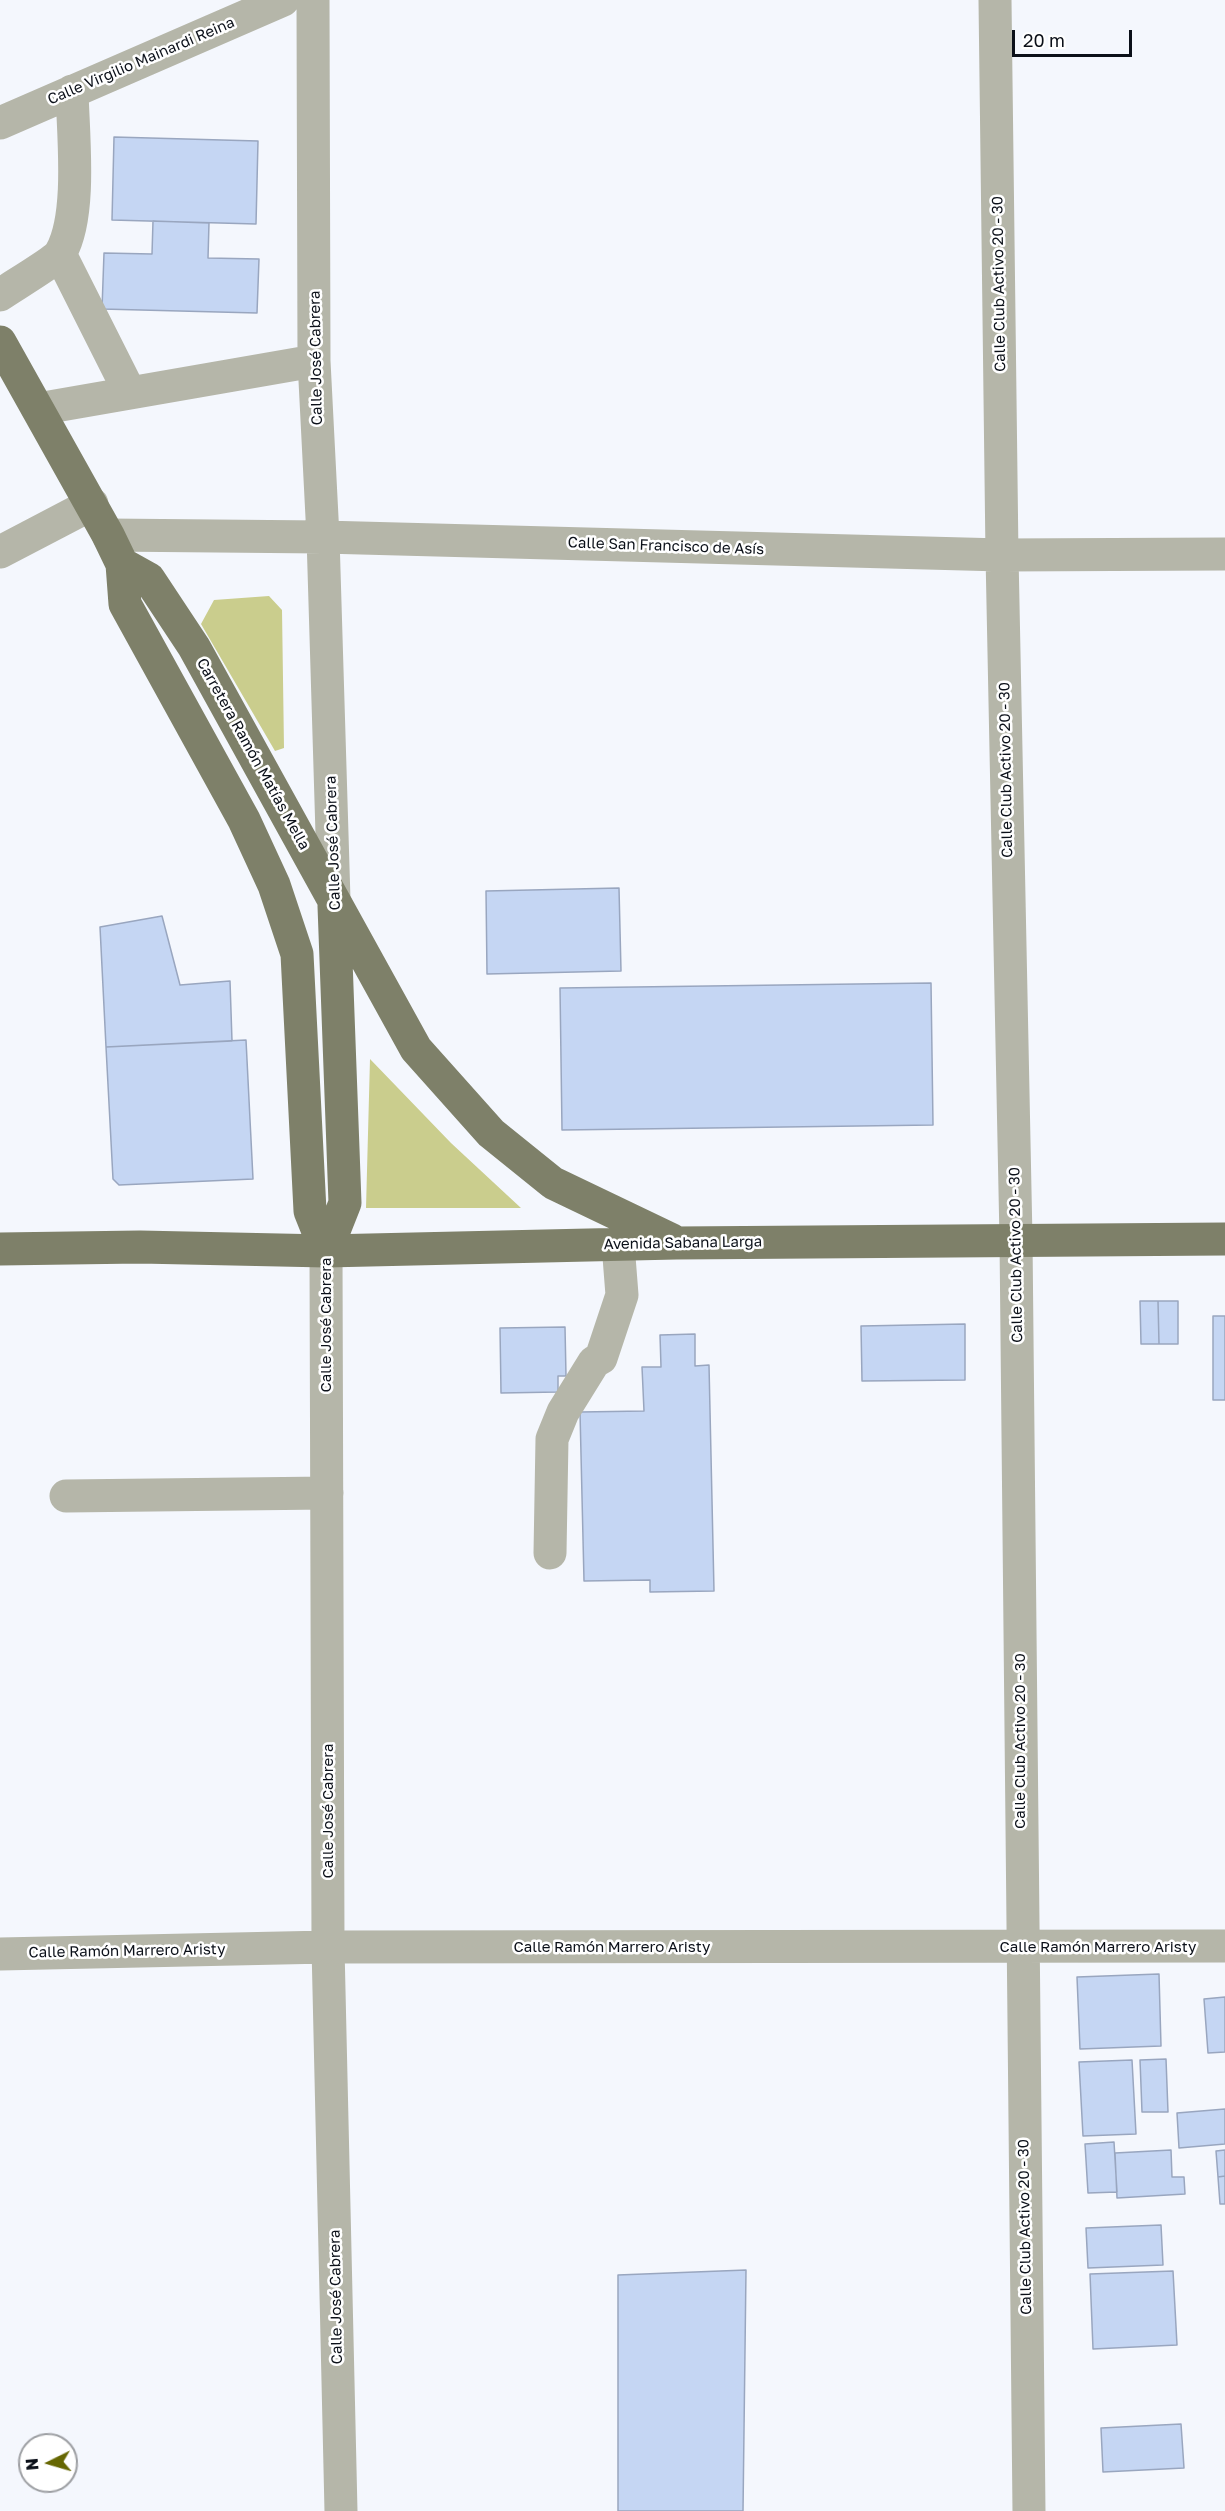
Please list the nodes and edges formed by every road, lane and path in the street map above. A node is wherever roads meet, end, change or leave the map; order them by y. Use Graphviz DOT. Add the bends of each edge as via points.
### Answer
graph roads {
  1 [pos="283,0"];
  2 [pos="313,0"];
  3 [pos="995,0"];
  4 [pos="72,92"];
  5 [pos="0,123"];
  6 [pos="60,254"];
  7 [pos="0,295"];
  8 [pos="0,342"];
  9 [pos="314,362"];
  10 [pos="130,393"];
  11 [pos="38,409"];
  12 [pos="92,504"];
  13 [pos="108,535"];
  14 [pos="323,537"];
  15 [pos="0,552"];
  16 [pos="1225,554"];
  17 [pos="1002,555"];
  18 [pos="122,564"];
  19 [pos="334,900"];
  20 [pos="1016,1239"];
  21 [pos="1225,1239"];
  22 [pos="676,1243"];
  23 [pos="618,1244"];
  24 [pos="0,1249"];
  25 [pos="326,1251"];
  26 [pos="327,1493"];
  27 [pos="66,1496"];
  28 [pos="550,1553"];
  29 [pos="1225,1946"];
  30 [pos="328,1947"];
  31 [pos="1022,1948"];
  32 [pos="0,1954"];
  33 [pos="341,2511"];
  34 [pos="1029,2511"];
  1 -- 4 [label="street, Calle Virgilio Mainardi Reina"];
  2 -- 9 [label="street, Calle José Cabrera"];
  3 -- 17 [label="street, Calle Club Activo 20 - 30"];
  4 -- 5 [label="street, Calle Virgilio Mainardi Reina"];
  4 -- 6 [label="street" via="71,219"];
  6 -- 7 [label="street"];
  6 -- 10 [label="street"];
  8 -- 11 [label="main road"];
  9 -- 10 [label="street"];
  9 -- 14 [label="street, Calle José Cabrera"];
  10 -- 11 [label="street"];
  11 -- 12 [label="main road"];
  12 -- 13 [label="main road"];
  12 -- 15 [label="street"];
  13 -- 14 [label="street, Calle San Francisco de Asís"];
  13 -- 18 [label="main road"];
  14 -- 17 [label="street, Calle San Francisco de Asís"];
  14 -- 19 [label="street, Calle José Cabrera"];
  16 -- 17 [label="street, Calle San Francisco de Asís"];
  17 -- 20 [label="street, Calle Club Activo 20 - 30"];
  18 -- 19 [label="main road, Carretera Ramón Matías Mella" via="149,579 194,647"];
  18 -- 25 [label="main road" via="125,604 244,820 274,885 297,954 310,1211"];
  19 -- 22 [label="main road, Carretera Ramón Matías Mella" via="416,1049 491,1133 553,1183"];
  19 -- 25 [label="main road, Calle José Cabrera" via="345,1203"];
  20 -- 21 [label="main road, Avenida Sabana Larga"];
  20 -- 22 [label="main road, Avenida Sabana Larga"];
  20 -- 31 [label="street, Calle Club Activo 20 - 30"];
  22 -- 23 [label="main road, Avenida Sabana Larga"];
  23 -- 25 [label="main road, Avenida Sabana Larga"];
  23 -- 28 [label="street" via="622,1295 601,1358 594,1362 563,1412 552,1439"];
  24 -- 25 [label="main road, Avenida Sabana Larga"];
  25 -- 26 [label="street, Calle José Cabrera"];
  26 -- 27 [label="street"];
  26 -- 30 [label="street, Calle José Cabrera"];
  29 -- 31 [label="street, Calle Ramón Marrero Aristy"];
  30 -- 31 [label="street, Calle Ramón Marrero Aristy"];
  30 -- 32 [label="street, Calle Ramón Marrero Aristy"];
  30 -- 33 [label="street, Calle José Cabrera"];
  31 -- 34 [label="street, Calle Club Activo 20 - 30"];
}
